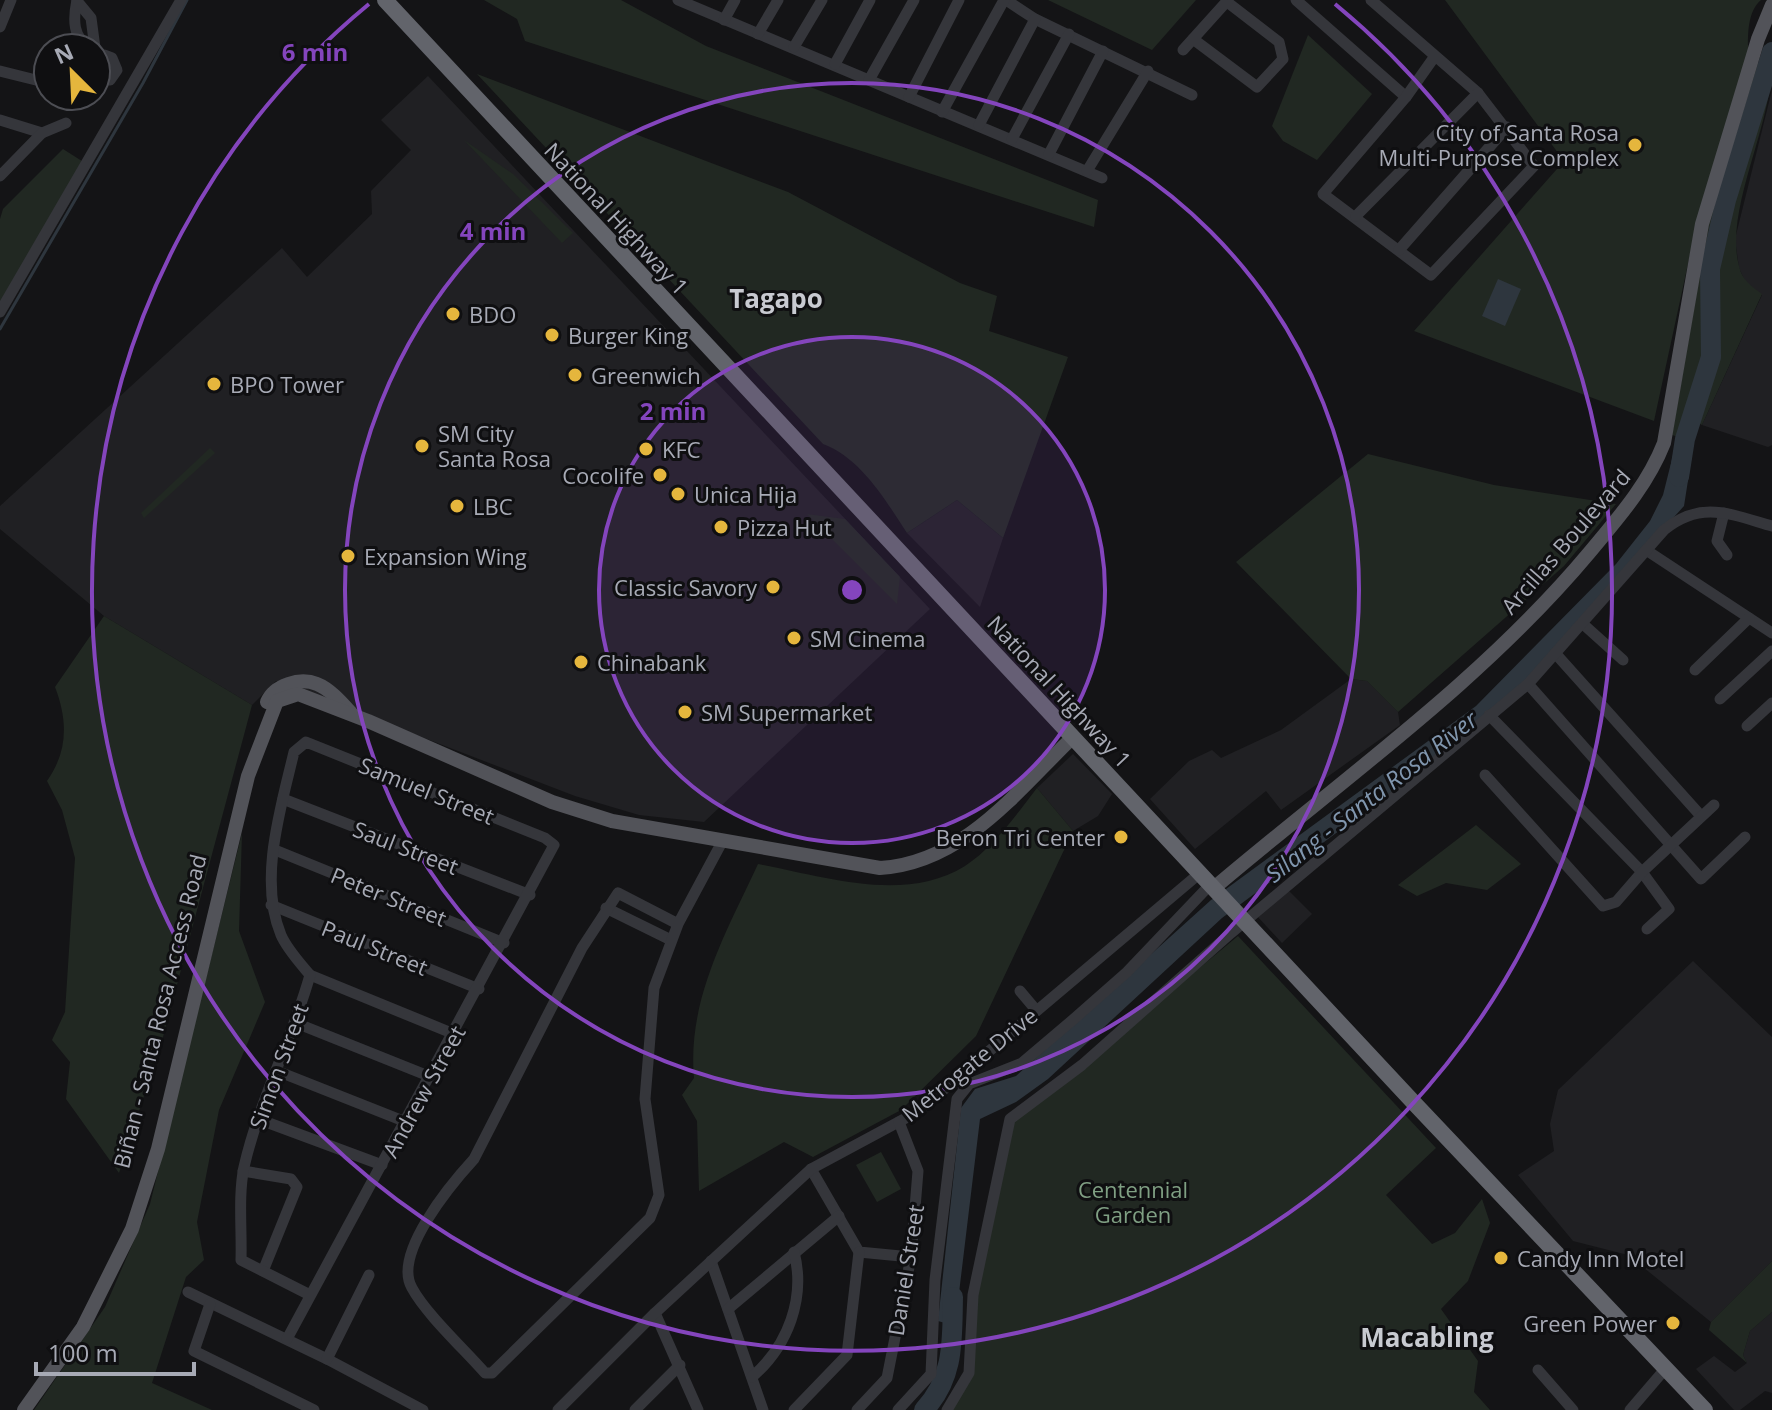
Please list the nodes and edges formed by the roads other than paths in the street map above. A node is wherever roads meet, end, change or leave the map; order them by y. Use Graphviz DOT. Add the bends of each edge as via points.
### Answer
graph roads {
  1 [pos="11,0"];
  2 [pos="77,0"];
  3 [pos="181,0"];
  4 [pos="385,0"];
  5 [pos="678,0"];
  6 [pos="735,0"];
  7 [pos="778,0"];
  8 [pos="822,0"];
  9 [pos="870,0"];
  10 [pos="914,0"];
  11 [pos="959,0"];
  12 [pos="1005,0"];
  13 [pos="1296,0"];
  14 [pos="1371,0"];
  15 [pos="1227,1"];
  16 [pos="690,4"];
  17 [pos="1772,5"];
  18 [pos="1035,19"];
  19 [pos="724,20"];
  20 [pos="1,23"];
  21 [pos="76,32"];
  22 [pos="93,32"];
  23 [pos="758,34"];
  24 [pos="1069,34"];
  25 [pos="1193,39"];
  26 [pos="794,47"];
  27 [pos="1183,50"];
  28 [pos="1103,51"];
  29 [pos="1435,56"];
  30 [pos="112,58"];
  31 [pos="835,64"];
  32 [pos="0,71"];
  33 [pos="1148,71"];
  34 [pos="112,77"];
  35 [pos="32,79"];
  36 [pos="869,80"];
  37 [pos="1478,93"];
  38 [pos="1192,95"];
  39 [pos="909,97"];
  40 [pos="1406,97"];
  41 [pos="942,112"];
  42 [pos="0,120"];
  43 [pos="66,123"];
  44 [pos="979,125"];
  45 [pos="1507,127"];
  46 [pos="42,133"];
  47 [pos="1012,139"];
  48 [pos="1049,154"];
  49 [pos="1087,171"];
  50 [pos="0,176"];
  51 [pos="1102,178"];
  52 [pos="1356,216"];
  53 [pos="1399,250"];
  54 [pos="0,312"];
  55 [pos="1724,513"];
  56 [pos="1772,526"];
  57 [pos="1646,550"];
  58 [pos="1727,555"];
  59 [pos="1749,618"];
  60 [pos="1583,624"];
  61 [pos="1772,633"];
  62 [pos="1772,651"];
  63 [pos="1555,653"];
  64 [pos="1623,660"];
  65 [pos="1695,670"];
  66 [pos="1528,684"];
  67 [pos="1720,699"];
  68 [pos="1772,703"];
  69 [pos="1489,715"];
  70 [pos="1747,726"];
  71 [pos="1073,737"];
  72 [pos="300,744"];
  73 [pos="1485,775"];
  74 [pos="283,799"];
  75 [pos="1714,805"];
  76 [pos="1701,816"];
  77 [pos="1745,837"];
  78 [pos="552,841"];
  79 [pos="722,842"];
  80 [pos="1670,845"];
  81 [pos="275,850"];
  82 [pos="1642,872"];
  83 [pos="1207,882"];
  84 [pos="530,895"];
  85 [pos="271,905"];
  86 [pos="606,908"];
  87 [pos="1245,921"];
  88 [pos="678,924"];
  89 [pos="1647,929"];
  90 [pos="671,940"];
  91 [pos="504,943"];
  92 [pos="310,975"];
  93 [pos="479,989"];
  94 [pos="1020,991"];
  95 [pos="1036,1010"];
  96 [pos="296,1023"];
  97 [pos="454,1034"];
  98 [pos="277,1071"];
  99 [pos="431,1077"];
  100 [pos="258,1119"];
  101 [pos="406,1122"];
  102 [pos="899,1122"];
  103 [pos="382,1165"];
  104 [pos="811,1169"];
  105 [pos="243,1171"];
  106 [pos="839,1216"];
  107 [pos="129,1224"];
  108 [pos="794,1252"];
  109 [pos="859,1252"];
  110 [pos="911,1257"];
  111 [pos="711,1261"];
  112 [pos="263,1271"];
  113 [pos="369,1275"];
  114 [pos="188,1292"];
  115 [pos="310,1295"];
  116 [pos="210,1304"];
  117 [pos="728,1309"];
  118 [pos="655,1313"];
  119 [pos="287,1339"];
  120 [pos="327,1359"];
  121 [pos="680,1365"];
  122 [pos="1666,1368"];
  123 [pos="1538,1370"];
  124 [pos="752,1377"];
  125 [pos="12,1410"];
  126 [pos="24,1410"];
  127 [pos="314,1410"];
  128 [pos="423,1410"];
  129 [pos="558,1410"];
  130 [pos="635,1410"];
  131 [pos="698,1410"];
  132 [pos="763,1410"];
  133 [pos="794,1410"];
  134 [pos="857,1410"];
  135 [pos="898,1410"];
  136 [pos="947,1410"];
  137 [pos="1573,1410"];
  138 [pos="1630,1410"];
  139 [pos="1705,1410"];
  1 -- 20 [label="street"];
  2 -- 21 [label="street"];
  2 -- 22 [label="street" via="91,18"];
  3 -- 54 [label="street"];
  4 -- 71 [label="highway, National Highway 1"];
  5 -- 16 [label="street"];
  6 -- 19 [label="street"];
  7 -- 23 [label="street"];
  8 -- 26 [label="street"];
  9 -- 31 [label="street"];
  10 -- 36 [label="street"];
  11 -- 39 [label="street"];
  12 -- 18 [label="street"];
  12 -- 41 [label="street"];
  13 -- 40 [label="street"];
  14 -- 29 [label="street"];
  15 -- 25 [label="street"];
  15 -- 25 [label="street" via="1279,42 1283,59 1257,87"];
  16 -- 19 [label="street"];
  17 -- 83 [label="main road, Arcillas Boulevard" via="1702,224 1664,443 1650,477 1574,571 1456,688"];
  18 -- 24 [label="street"];
  18 -- 44 [label="street"];
  19 -- 23 [label="street"];
  23 -- 26 [label="street"];
  24 -- 28 [label="street"];
  24 -- 47 [label="street"];
  25 -- 27 [label="street"];
  26 -- 31 [label="street"];
  28 -- 33 [label="street"];
  28 -- 48 [label="street"];
  29 -- 37 [label="street"];
  29 -- 40 [label="street"];
  30 -- 34 [label="street" via="117,70"];
  31 -- 36 [label="street"];
  32 -- 35 [label="street"];
  33 -- 38 [label="street"];
  33 -- 49 [label="street"];
  36 -- 39 [label="street"];
  37 -- 45 [label="street"];
  37 -- 52 [label="street"];
  39 -- 41 [label="street"];
  40 -- 52 [label="street" via="1323,194"];
  41 -- 44 [label="street"];
  42 -- 46 [label="street"];
  43 -- 46 [label="street"];
  44 -- 47 [label="street"];
  45 -- 53 [label="street"];
  45 -- 53 [label="street" via="1534,166 1431,275"];
  46 -- 50 [label="street"];
  47 -- 48 [label="street"];
  48 -- 49 [label="street"];
  49 -- 51 [label="street"];
  52 -- 53 [label="street"];
  55 -- 56 [label="street"];
  55 -- 57 [label="street" via="1697,511 1680,517"];
  55 -- 58 [label="street" via="1717,541"];
  57 -- 59 [label="street"];
  57 -- 60 [label="street"];
  59 -- 61 [label="street"];
  59 -- 65 [label="street"];
  60 -- 63 [label="street"];
  60 -- 64 [label="street"];
  62 -- 67 [label="street"];
  63 -- 66 [label="street"];
  63 -- 76 [label="street"];
  66 -- 69 [label="street"];
  66 -- 80 [label="street"];
  68 -- 70 [label="street"];
  69 -- 82 [label="street"];
  69 -- 87 [label="street"];
  71 -- 79 [label="main road, Biñan - Santa Rosa Access Road" via="957,845 922,862 856,866"];
  71 -- 83 [label="highway, National Highway 1"];
  72 -- 74 [label="street, Simon Street"];
  72 -- 78 [label="street, Samuel Street" via="311,743"];
  73 -- 82 [label="street" via="1603,906 1616,902"];
  74 -- 81 [label="street, Simon Street"];
  74 -- 84 [label="street, Saul Street"];
  75 -- 76 [label="street"];
  76 -- 80 [label="street"];
  77 -- 80 [label="street" via="1701,879"];
  78 -- 84 [label="street, Andrew Street" via="554,851"];
  79 -- 88 [label="street"];
  79 -- 107 [label="main road, Biñan - Santa Rosa Access Road" via="612,821 552,802 354,716 317,684 284,685 270,695 233,801 215,895"];
  80 -- 82 [label="street"];
  81 -- 85 [label="street, Simon Street"];
  81 -- 91 [label="street, Peter Street"];
  82 -- 89 [label="street" via="1669,909"];
  83 -- 87 [label="highway, National Highway 1"];
  83 -- 95 [label="street, Metrogate Drive"];
  83 -- 135 [label="street" via="1127,972 1075,1018 1022,1063 969,1084 957,1099 935,1280 931,1374"];
  84 -- 91 [label="street, Andrew Street"];
  85 -- 92 [label="street, Simon Street" via="282,938"];
  85 -- 93 [label="street, Paul Street"];
  86 -- 88 [label="street" via="623,893"];
  86 -- 90 [label="street"];
  86 -- 90 [label="street" via="474,1159 449,1187 408,1256 410,1286 485,1373 492,1373 650,1218 659,1195 645,1064 654,988"];
  87 -- 122 [label="highway, National Highway 1"];
  87 -- 136 [label="street" via="1082,1065 1010,1119 973,1295 969,1373"];
  88 -- 90 [label="street"];
  91 -- 93 [label="street, Andrew Street"];
  92 -- 96 [label="street, Simon Street"];
  92 -- 97 [label="street"];
  93 -- 97 [label="street, Andrew Street"];
  94 -- 95 [label="street"];
  95 -- 102 [label="street, Metrogate Drive"];
  96 -- 98 [label="street, Simon Street"];
  96 -- 99 [label="street"];
  97 -- 99 [label="street, Andrew Street"];
  98 -- 100 [label="street, Simon Street"];
  98 -- 101 [label="street"];
  99 -- 101 [label="street, Andrew Street"];
  100 -- 103 [label="street"];
  100 -- 105 [label="street, Simon Street"];
  101 -- 103 [label="street, Andrew Street"];
  102 -- 104 [label="street, Metrogate Drive"];
  102 -- 110 [label="street, Daniel Street" via="918,1171"];
  103 -- 115 [label="street, Andrew Street"];
  104 -- 106 [label="street"];
  104 -- 111 [label="street, Metrogate Drive"];
  105 -- 112 [label="street, Simon Street" via="241,1260"];
  105 -- 112 [label="street" via="291,1179 297,1187"];
  106 -- 108 [label="street"];
  106 -- 109 [label="street"];
  107 -- 125 [label="main road, Biñan - Santa Rosa Access Road" via="74,1329"];
  107 -- 126 [label="main road, Biñan - Santa Rosa Access Road" via="83,1327"];
  108 -- 117 [label="street"];
  108 -- 124 [label="street" via="799,1273 788,1336"];
  109 -- 110 [label="street"];
  109 -- 133 [label="street" via="847,1355"];
  110 -- 134 [label="street, Daniel Street" via="887,1378"];
  111 -- 117 [label="street"];
  111 -- 118 [label="street, Metrogate Drive"];
  112 -- 115 [label="street"];
  113 -- 120 [label="street"];
  114 -- 116 [label="street"];
  115 -- 119 [label="street, Andrew Street"];
  116 -- 119 [label="street"];
  116 -- 127 [label="street" via="194,1351"];
  117 -- 124 [label="street"];
  118 -- 121 [label="street"];
  118 -- 129 [label="street, Metrogate Drive"];
  119 -- 120 [label="street"];
  120 -- 128 [label="street"];
  121 -- 130 [label="street"];
  121 -- 131 [label="street"];
  122 -- 138 [label="street"];
  122 -- 139 [label="highway, National Highway 1"];
  123 -- 137 [label="street"];
  124 -- 132 [label="street"];
}
